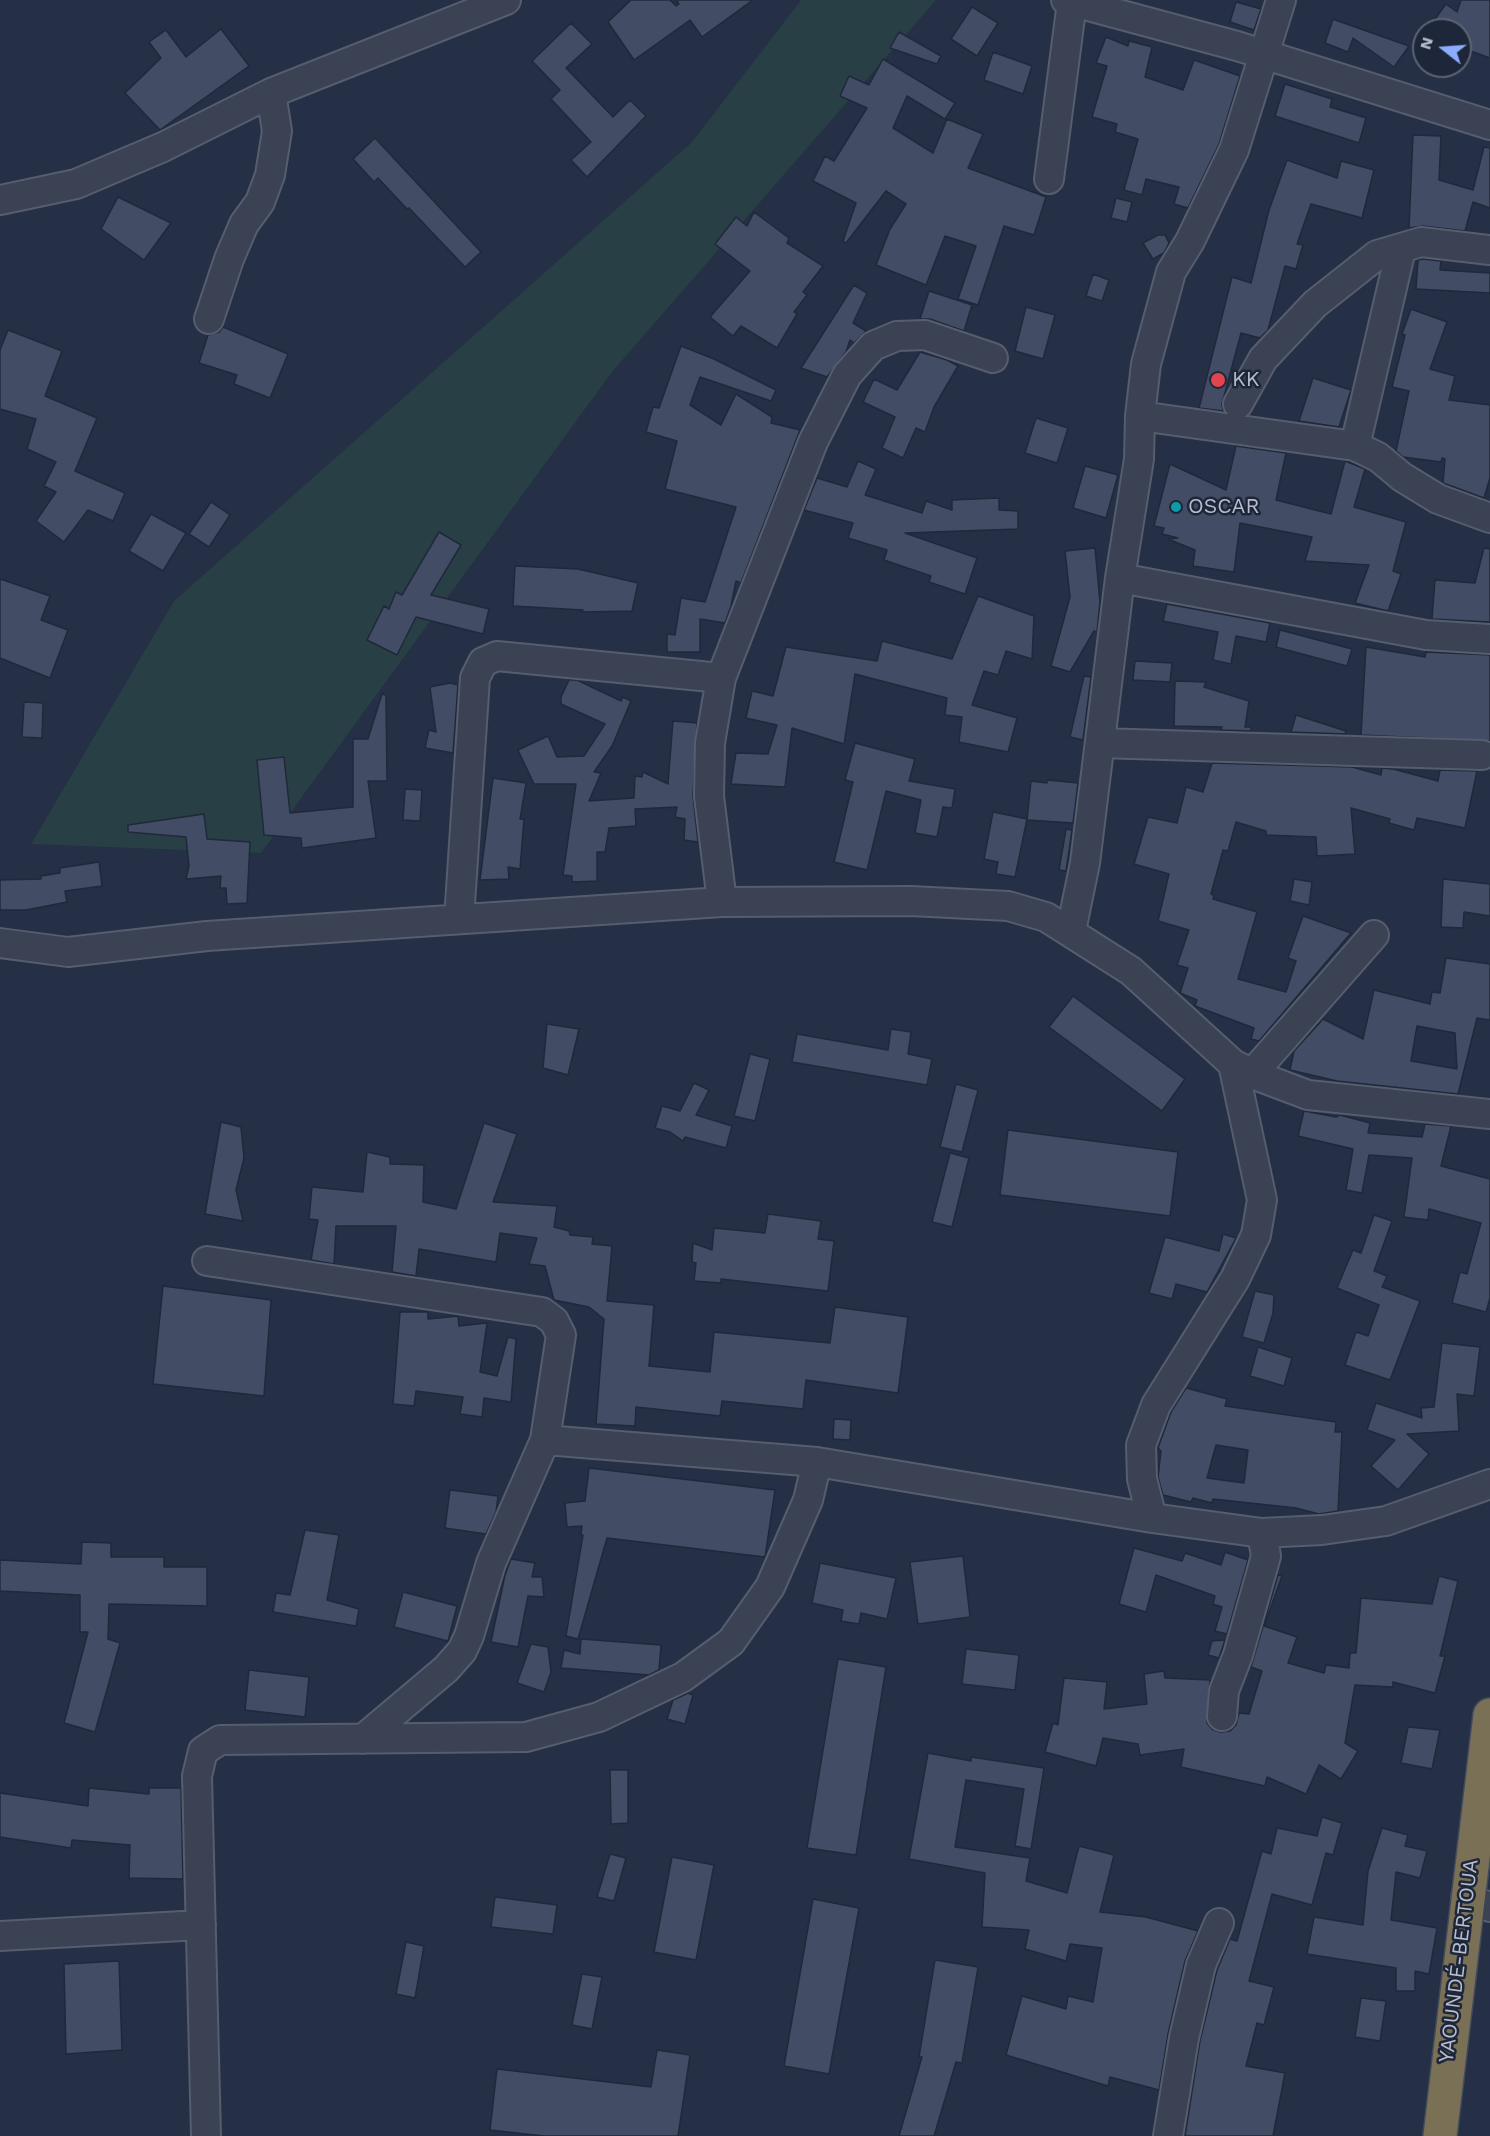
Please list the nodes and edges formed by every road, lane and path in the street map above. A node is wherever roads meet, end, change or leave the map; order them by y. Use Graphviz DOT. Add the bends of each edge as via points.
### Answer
graph roads {
  1 [pos="506,0"];
  2 [pos="1281,0"];
  3 [pos="1069,1"];
  4 [pos="1264,55"];
  5 [pos="271,93"];
  6 [pos="1490,125"];
  7 [pos="1049,179"];
  8 [pos="0,200"];
  9 [pos="1401,249"];
  10 [pos="1490,250"];
  11 [pos="208,319"];
  12 [pos="993,358"];
  13 [pos="1238,404"];
  14 [pos="1140,416"];
  15 [pos="1355,446"];
  16 [pos="1490,518"];
  17 [pos="1120,578"];
  18 [pos="1490,639"];
  19 [pos="721,678"];
  20 [pos="1100,743"];
  21 [pos="1482,755"];
  22 [pos="722,902"];
  23 [pos="459,919"];
  24 [pos="1071,931"];
  25 [pos="1374,934"];
  26 [pos="0,943"];
  27 [pos="1243,1069"];
  28 [pos="1490,1114"];
  29 [pos="207,1261"];
  30 [pos="545,1440"];
  31 [pos="817,1462"];
  32 [pos="1490,1484"];
  33 [pos="1152,1518"];
  34 [pos="1262,1533"];
  35 [pos="1490,1715"];
  36 [pos="1222,1716"];
  37 [pos="363,1739"];
  38 [pos="1478,1902"];
  39 [pos="1220,1923"];
  40 [pos="201,1925"];
  41 [pos="0,1935"];
  42 [pos="206,2136"];
  43 [pos="1168,2136"];
  44 [pos="1440,2136"];
  1 -- 5 [label="street"];
  2 -- 4 [label="street"];
  3 -- 4 [label="street"];
  3 -- 7 [label="street"];
  4 -- 6 [label="street"];
  4 -- 14 [label="street" via="1234,150 1171,272 1146,364"];
  5 -- 8 [label="street" via="164,147 76,184"];
  5 -- 11 [label="street" via="277,131 270,175 260,202 244,224"];
  9 -- 10 [label="street" via="1421,242"];
  9 -- 13 [label="street" via="1377,255 1315,304 1263,359"];
  9 -- 15 [label="street"];
  12 -- 19 [label="street" via="925,335 897,336 873,345 846,375 813,442"];
  14 -- 15 [label="street"];
  14 -- 17 [label="street" via="1139,459"];
  15 -- 16 [label="street" via="1378,457 1438,500"];
  17 -- 18 [label="street" via="1426,635"];
  17 -- 20 [label="street"];
  19 -- 22 [label="street" via="710,743 709,796"];
  19 -- 23 [label="street" via="497,656 483,662 475,678"];
  20 -- 21 [label="street"];
  20 -- 24 [label="street" via="1085,863"];
  22 -- 23 [label="street"];
  22 -- 24 [label="street" via="911,901 1008,906 1046,917"];
  23 -- 26 [label="street" via="207,936 68,952"];
  24 -- 27 [label="street" via="1131,972"];
  25 -- 27 [label="street"];
  27 -- 28 [label="street" via="1308,1095"];
  27 -- 33 [label="street" via="1262,1200 1256,1235 1235,1279 1156,1405 1141,1445 1142,1479"];
  29 -- 30 [label="street" via="542,1311 561,1335"];
  30 -- 31 [label="street"];
  30 -- 37 [label="street" via="491,1563 462,1651 446,1670"];
  31 -- 33 [label="street"];
  31 -- 37 [label="street" via="808,1500 771,1587 731,1642 682,1677 599,1717 526,1737"];
  32 -- 34 [label="street" via="1386,1521"];
  33 -- 34 [label="street"];
  34 -- 36 [label="street" via="1266,1556 1224,1691"];
  35 -- 38 [label="highway, YAOUNDÉ-BERTOUA"];
  37 -- 40 [label="street" via="220,1740 203,1751 198,1776"];
  38 -- 44 [label="highway, YAOUNDÉ-BERTOUA"];
  39 -- 43 [label="street" via="1201,1965"];
  40 -- 41 [label="street"];
  40 -- 42 [label="street"];
}
